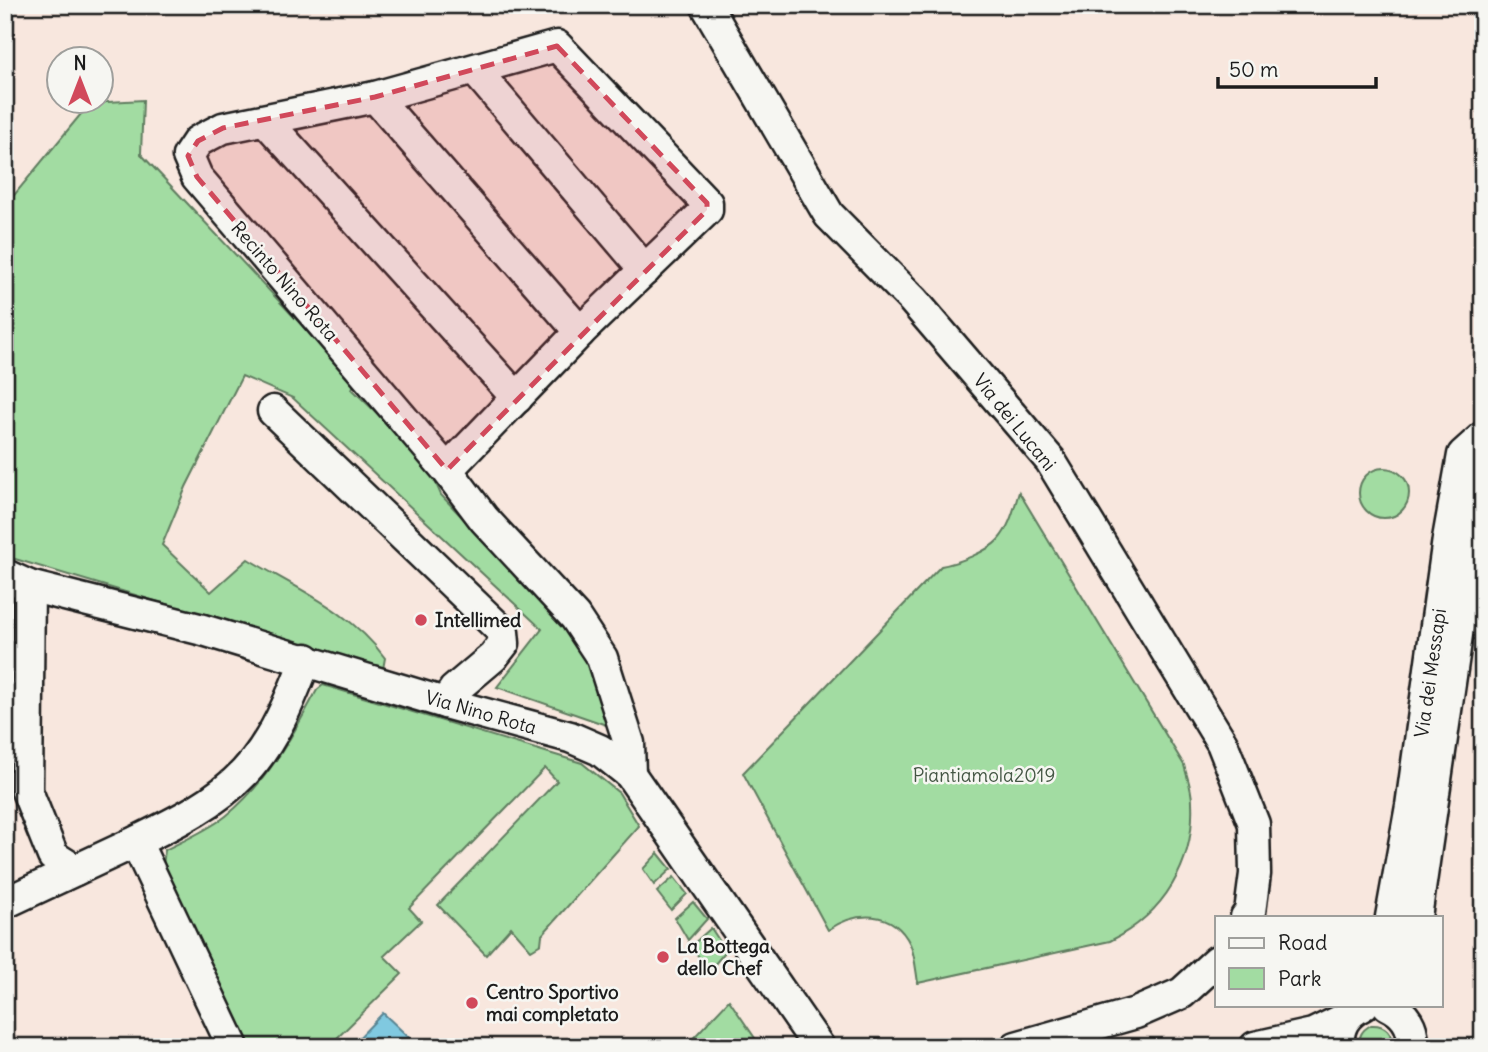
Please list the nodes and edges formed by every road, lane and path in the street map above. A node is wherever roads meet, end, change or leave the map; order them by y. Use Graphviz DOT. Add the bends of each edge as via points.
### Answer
graph roads {
  1 [pos="706,5"];
  2 [pos="475,70"];
  3 [pos="375,97"];
  4 [pos="266,121"];
  5 [pos="645,270"];
  6 [pos="580,332"];
  7 [pos="517,398"];
  8 [pos="273,411"];
  9 [pos="1483,438"];
  10 [pos="447,470"];
  11 [pos="1483,481"];
  12 [pos="1457,559"];
  13 [pos="17,581"];
  14 [pos="306,659"];
  15 [pos="446,703"];
  16 [pos="630,774"];
  17 [pos="136,842"];
  18 [pos="75,870"];
  19 [pos="5,903"];
  20 [pos="1406,904"];
  21 [pos="1247,916"];
  22 [pos="1215,963"];
  23 [pos="1390,1006"];
  24 [pos="1349,1024"];
  25 [pos="1410,1025"];
  26 [pos="233,1047"];
  27 [pos="819,1047"];
  28 [pos="1016,1047"];
  29 [pos="1255,1047"];
  1 -- 21 [label="street, Via dei Lucani" via="829,215 913,300 1050,460 1222,743 1254,824 1255,874"];
  2 -- 3 [label="street, Recinto Nino Rota"];
  2 -- 5 [label="street"];
  2 -- 5 [label="street, Recinto Nino Rota" via="557,46 707,203 700,219"];
  3 -- 4 [label="street, Recinto Nino Rota"];
  3 -- 6 [label="street"];
  4 -- 7 [label="street"];
  4 -- 10 [label="street, Recinto Nino Rota" via="223,128 198,141 188,156 197,177"];
  5 -- 6 [label="street, Recinto Nino Rota"];
  6 -- 7 [label="street, Recinto Nino Rota"];
  7 -- 10 [label="street, Recinto Nino Rota"];
  8 -- 15 [label="street" via="503,632 503,643 494,657 454,690"];
  9 -- 12 [label="street, Via dei Messapi" via="1463,455"];
  10 -- 16 [label="street, Recinto Nino Rota" via="484,519 575,617 603,658 629,743"];
  11 -- 12 [label="street, Via dei Messapi"];
  12 -- 20 [label="street, Via dei Messapi"];
  13 -- 14 [label="street, Via Nino Rota"];
  13 -- 18 [label="street" via="27,791 53,856"];
  14 -- 15 [label="street, Via Nino Rota"];
  14 -- 17 [label="street" via="289,703 245,772 207,803"];
  15 -- 16 [label="street, Via Nino Rota" via="570,737 600,750"];
  16 -- 27 [label="street, Via Nino Rota"];
  17 -- 18 [label="street"];
  17 -- 26 [label="street"];
  18 -- 19 [label="street"];
  22 -- 28 [label="street" via="1182,993 1136,1013"];
  23 -- 25 [label="street"];
  24 -- 29 [label="street"];
}
